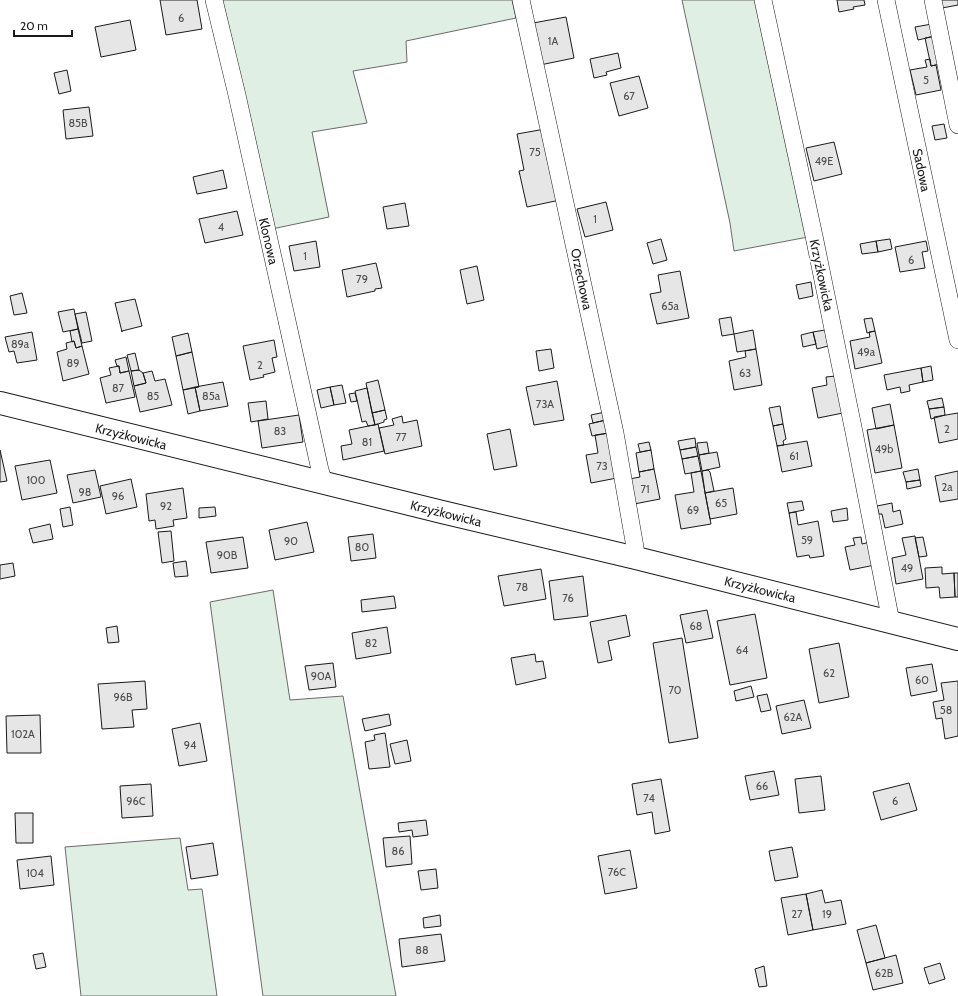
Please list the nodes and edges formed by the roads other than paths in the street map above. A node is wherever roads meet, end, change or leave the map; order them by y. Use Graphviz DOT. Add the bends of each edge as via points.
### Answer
graph roads {
  1 [pos="214,0"];
  2 [pos="521,0"];
  3 [pos="763,0"];
  4 [pos="886,0"];
  5 [pos="933,0"];
  6 [pos="958,125"];
  7 [pos="958,340"];
  8 [pos="0,403"];
  9 [pos="324,483"];
  10 [pos="636,558"];
  11 [pos="891,622"];
  12 [pos="958,639"];
  1 -- 9 [label="street, Klonowa"];
  2 -- 10 [label="street, Orzechowa" via="615,433"];
  3 -- 11 [label="street, Krzyżkowicka" via="817,251"];
  4 -- 7 [label="street, Sadowa"];
  5 -- 6 [label="street"];
  8 -- 9 [label="street, Krzyżkowicka"];
  9 -- 10 [label="street, Krzyżkowicka"];
  10 -- 11 [label="street, Krzyżkowicka"];
  11 -- 12 [label="street, Krzyżkowicka"];
}
